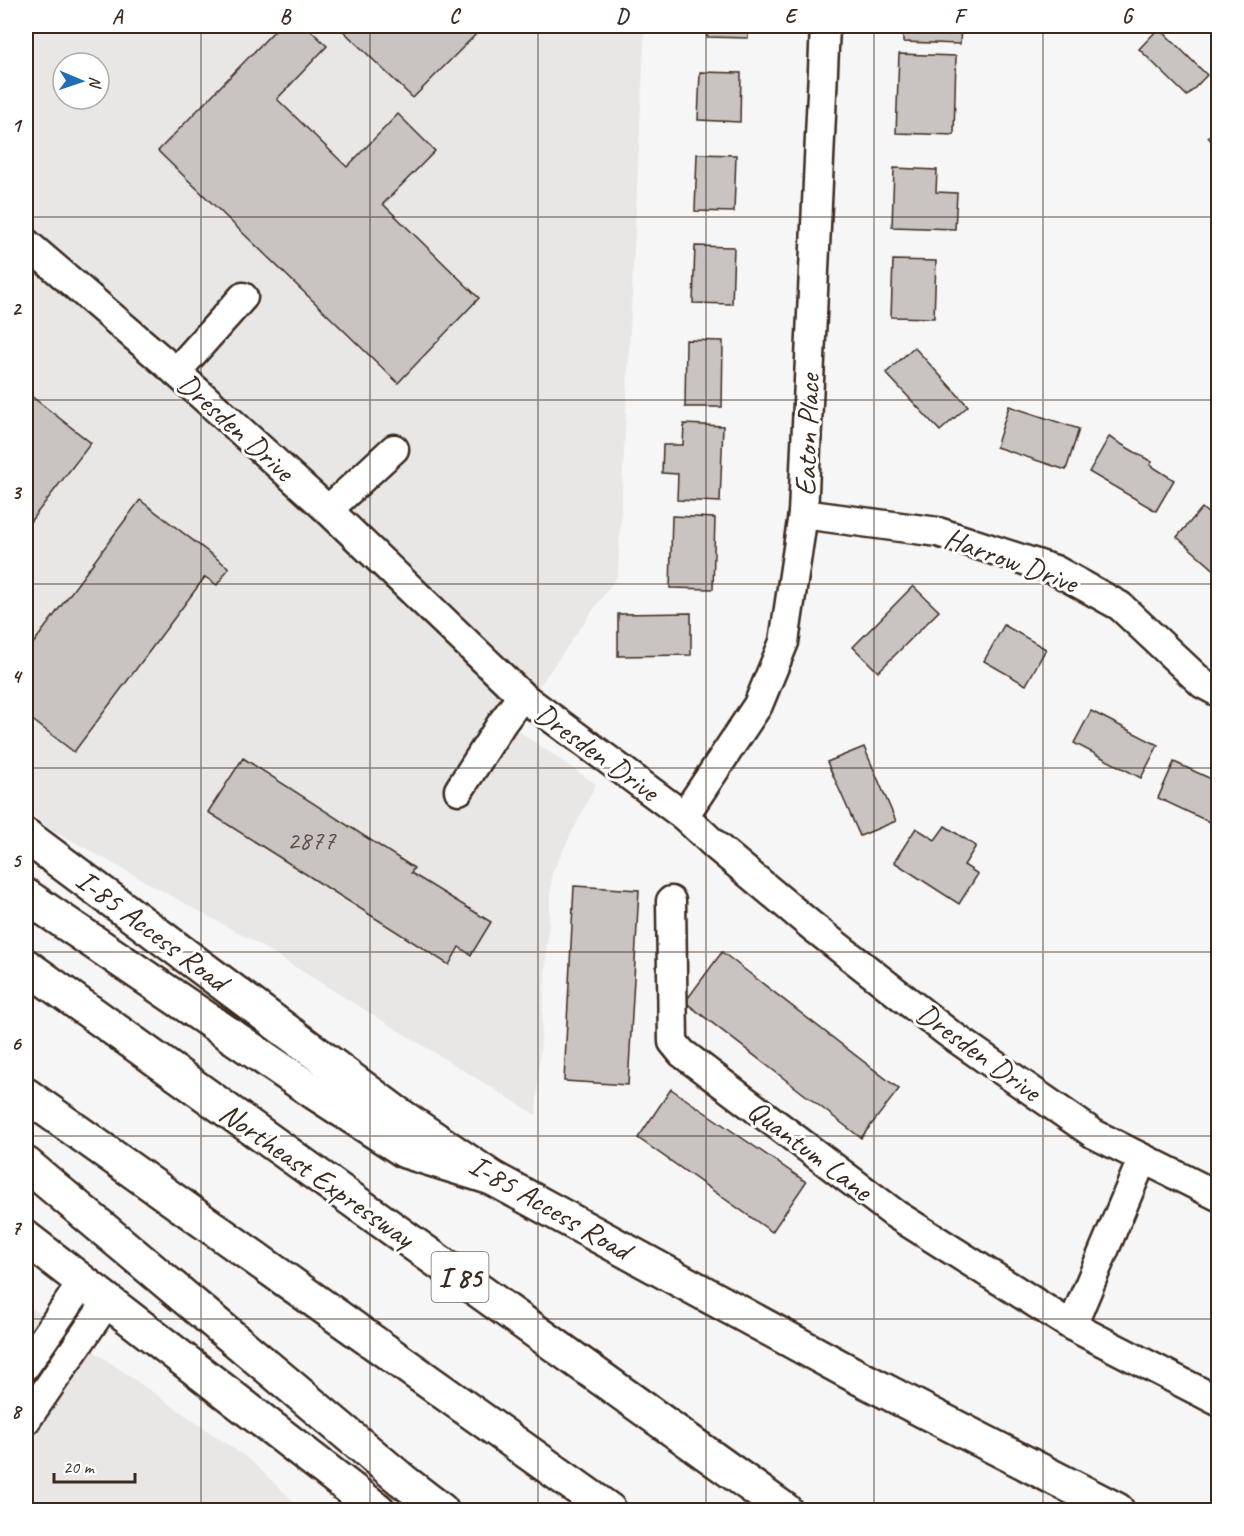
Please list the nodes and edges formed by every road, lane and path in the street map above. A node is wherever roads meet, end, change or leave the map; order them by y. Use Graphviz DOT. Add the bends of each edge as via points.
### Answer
graph roads {
  1 [pos="825,26"];
  2 [pos="26,243"];
  3 [pos="243,297"];
  4 [pos="176,372"];
  5 [pos="394,449"];
  6 [pos="328,510"];
  7 [pos="803,514"];
  8 [pos="1218,692"];
  9 [pos="522,696"];
  10 [pos="459,790"];
  11 [pos="684,816"];
  12 [pos="26,836"];
  13 [pos="26,896"];
  14 [pos="671,901"];
  15 [pos="26,966"];
  16 [pos="26,1095"];
  17 [pos="1142,1160"];
  18 [pos="26,1164"];
  19 [pos="492,1178"];
  20 [pos="1218,1196"];
  21 [pos="26,1238"];
  22 [pos="94,1292"];
  23 [pos="1072,1326"];
  24 [pos="26,1365"];
  25 [pos="1218,1401"];
  26 [pos="26,1420"];
  27 [pos="1093,1503"];
  28 [pos="378,1510"];
  29 [pos="441,1510"];
  30 [pos="609,1510"];
  31 [pos="785,1510"];
  32 [pos="1117,1510"];
  1 -- 7 [label="street, Eaton Place"];
  2 -- 4 [label="street, Dresden Drive"];
  3 -- 4 [label="street"];
  4 -- 6 [label="street, Dresden Drive"];
  5 -- 6 [label="street"];
  6 -- 9 [label="street, Dresden Drive"];
  7 -- 8 [label="street, Harrow Drive" via="938,532 1055,570 1120,606 1203,684"];
  7 -- 11 [label="street, Eaton Place" via="784,642 758,705"];
  9 -- 10 [label="street"];
  9 -- 11 [label="street, Dresden Drive"];
  11 -- 17 [label="street, Dresden Drive" via="813,927 947,1032 1094,1134"];
  12 -- 19 [label="main road, I-85 Access Road" via="396,1112"];
  13 -- 19 [label="main road" via="405,1151"];
  14 -- 23 [label="street, Quantum Lane" via="673,1042 682,1053 895,1214"];
  15 -- 31 [label="main road, Northeast Expressway / I 85"];
  16 -- 30 [label="main road"];
  17 -- 20 [label="street, Dresden Drive"];
  17 -- 23 [label="street"];
  18 -- 29 [label="main road"];
  19 -- 27 [label="main road, I-85 Access Road"];
  21 -- 22 [label="main road"];
  22 -- 24 [label="street"];
  22 -- 26 [label="street"];
  22 -- 28 [label="main road"];
  23 -- 25 [label="street, Quantum Lane"];
  27 -- 32 [label="main road, I-85 Access Road"];
}
